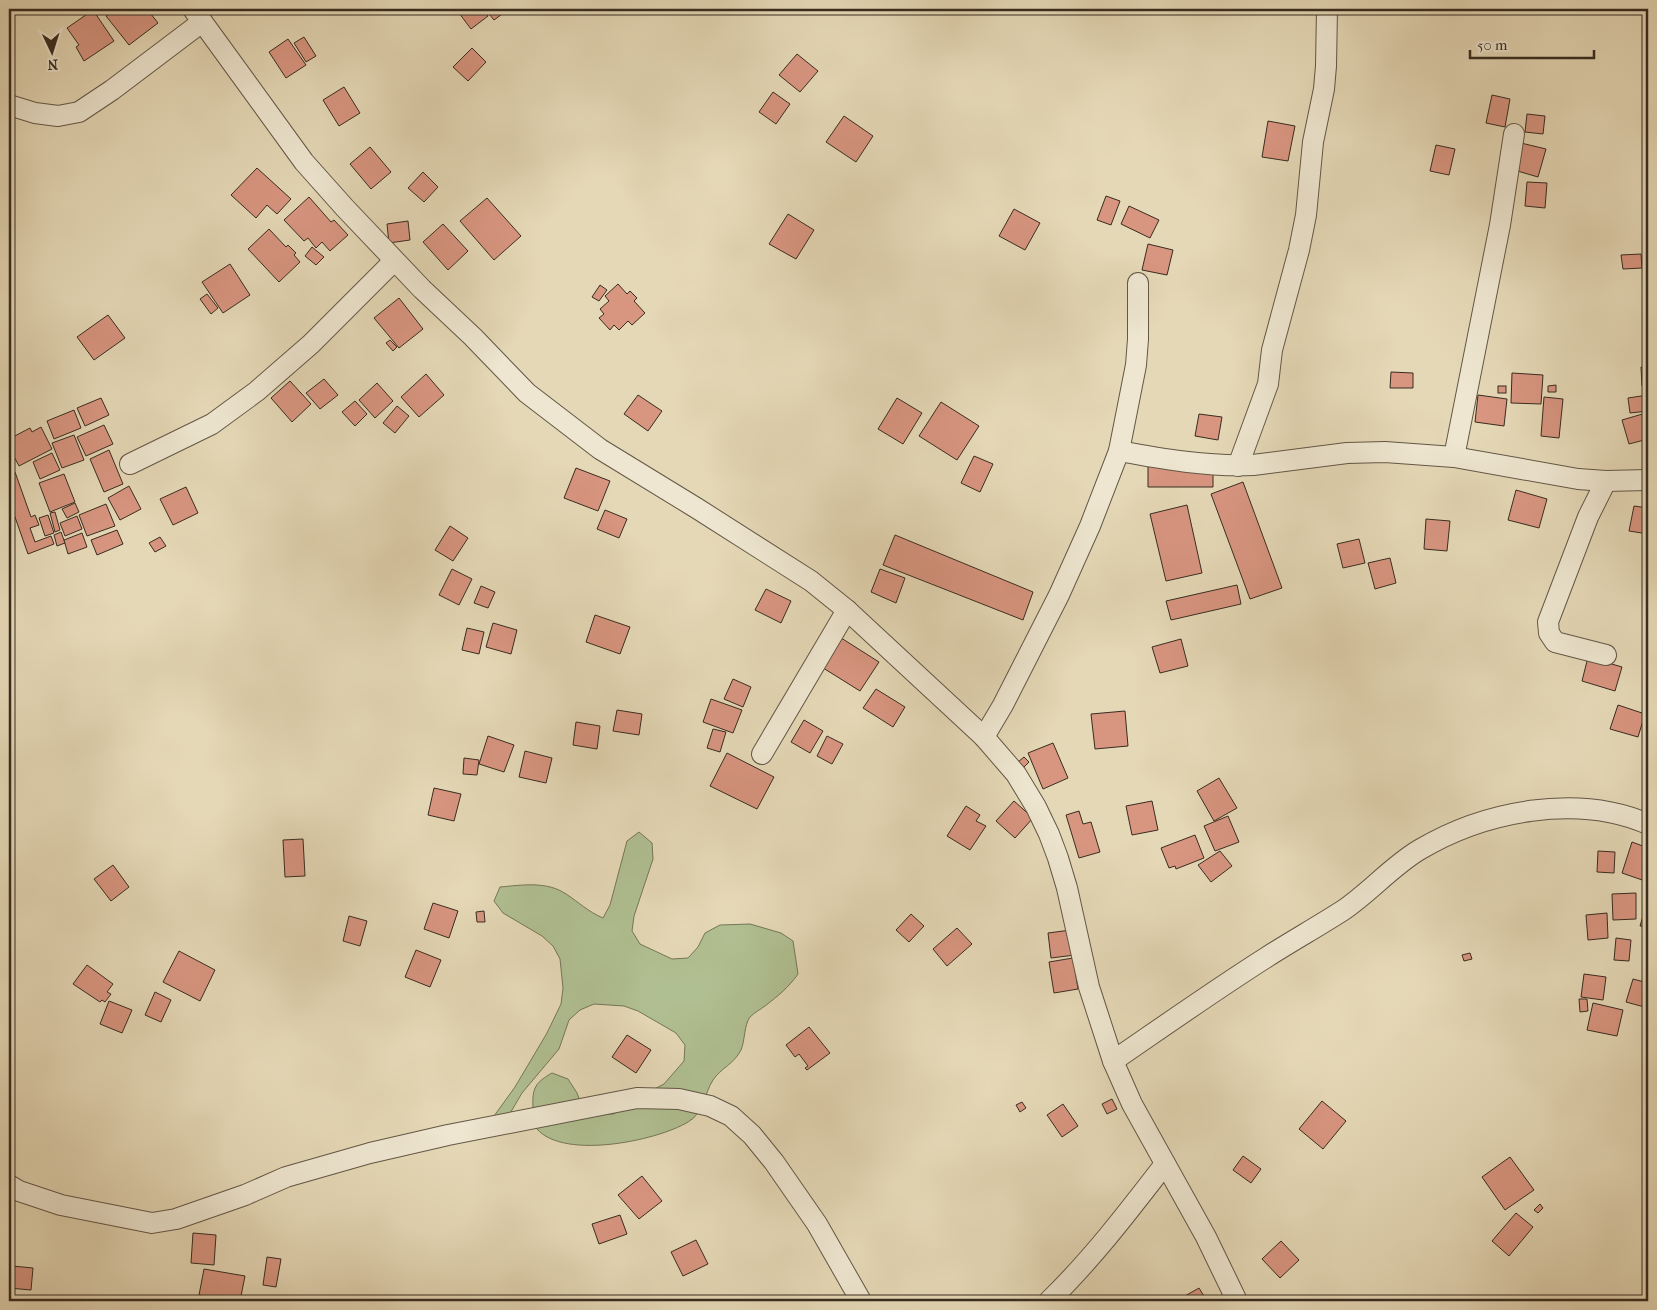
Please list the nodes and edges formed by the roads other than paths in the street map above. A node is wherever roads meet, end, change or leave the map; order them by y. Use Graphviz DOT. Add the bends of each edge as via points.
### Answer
graph roads {
  1 [pos="1327,9"];
  2 [pos="197,15"];
  3 [pos="9,105"];
  4 [pos="1514,134"];
  5 [pos="394,261"];
  6 [pos="1138,283"];
  7 [pos="1119,451"];
  8 [pos="1454,458"];
  9 [pos="130,464"];
  10 [pos="1238,466"];
  11 [pos="1648,480"];
  12 [pos="1606,481"];
  13 [pos="847,610"];
  14 [pos="1606,655"];
  15 [pos="984,737"];
  16 [pos="762,754"];
  17 [pos="1648,824"];
  18 [pos="1113,1061"];
  19 [pos="1165,1164"];
  20 [pos="9,1186"];
  21 [pos="861,1301"];
  22 [pos="1049,1301"];
  23 [pos="1238,1301"];
  1 -- 10 [label="street" via="1325,74 1301,241 1272,350 1268,384"];
  2 -- 3 [label="street" via="112,90 79,112 58,116 35,114"];
  2 -- 5 [label="street" via="304,162"];
  4 -- 8 [label="street" via="1500,225"];
  5 -- 9 [label="street" via="311,344 257,391 212,424"];
  5 -- 13 [label="street" via="527,392 585,438 812,581"];
  6 -- 7 [label="street" via="1136,365"];
  7 -- 10 [label="street"];
  7 -- 15 [label="street" via="1059,595"];
  8 -- 10 [label="street" via="1384,452 1346,453"];
  8 -- 12 [label="street"];
  11 -- 12 [label="street"];
  12 -- 14 [label="street" via="1588,517 1548,622 1549,633 1555,642"];
  13 -- 15 [label="street"];
  13 -- 16 [label="street"];
  15 -- 18 [label="street" via="1016,774 1049,834 1067,888 1088,987"];
  17 -- 18 [label="street" via="1628,815 1582,808 1533,810 1474,824 1419,850 1343,910"];
  18 -- 19 [label="street"];
  19 -- 22 [label="street" via="1102,1245"];
  19 -- 23 [label="street"];
  20 -- 21 [label="street" via="62,1205 152,1223 176,1219 286,1177 370,1153 637,1098 679,1099 710,1106 731,1116 752,1135 817,1224"];
}
